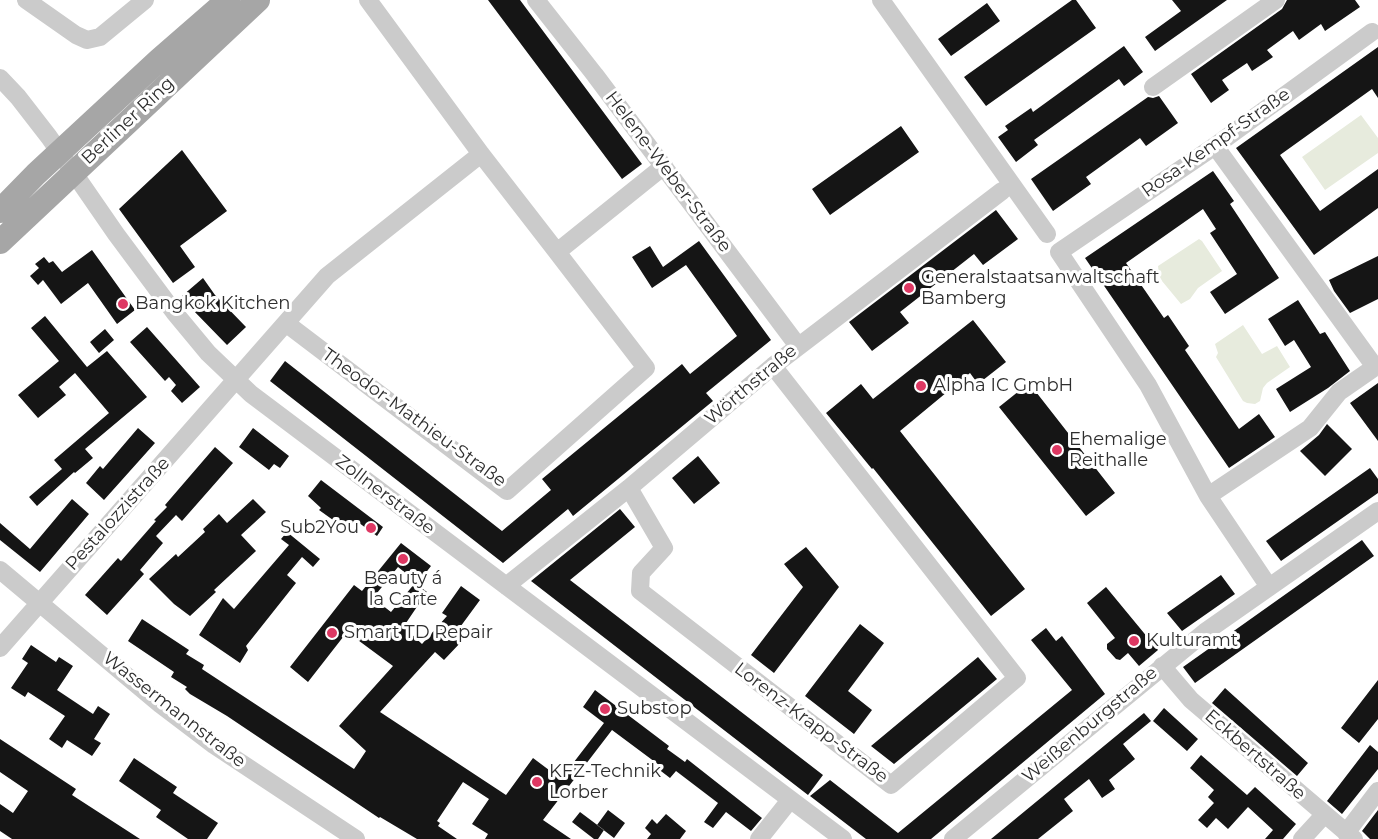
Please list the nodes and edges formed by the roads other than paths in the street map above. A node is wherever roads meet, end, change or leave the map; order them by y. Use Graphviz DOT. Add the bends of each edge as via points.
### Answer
graph roads {
  1 [pos="26,0"];
  2 [pos="145,0"];
  3 [pos="228,0"];
  4 [pos="258,0"];
  5 [pos="368,0"];
  6 [pos="536,0"];
  7 [pos="881,0"];
  8 [pos="1276,0"];
  9 [pos="1372,32"];
  10 [pos="0,78"];
  11 [pos="1154,87"];
  12 [pos="1215,146"];
  13 [pos="60,152"];
  14 [pos="482,154"];
  15 [pos="664,166"];
  16 [pos="74,173"];
  17 [pos="1002,191"];
  18 [pos="0,211"];
  19 [pos="1047,234"];
  20 [pos="0,242"];
  21 [pos="557,252"];
  22 [pos="287,324"];
  23 [pos="798,346"];
  24 [pos="773,366"];
  25 [pos="1376,366"];
  26 [pos="236,381"];
  27 [pos="629,488"];
  28 [pos="1208,496"];
  29 [pos="1378,511"];
  30 [pos="0,570"];
  31 [pos="506,586"];
  32 [pos="1269,588"];
  33 [pos="40,603"];
  34 [pos="0,648"];
  35 [pos="1162,666"];
  36 [pos="1378,791"];
  37 [pos="790,800"];
  38 [pos="1324,814"];
  39 [pos="1350,836"];
  40 [pos="356,839"];
  41 [pos="759,839"];
  42 [pos="843,839"];
  43 [pos="953,839"];
  44 [pos="1302,839"];
  1 -- 2 [label="street" via="87,40 100,37"];
  3 -- 13 [label="main road, Berliner Ring"];
  4 -- 16 [label="main road, Berliner Ring"];
  5 -- 14 [label="street"];
  6 -- 15 [label="street, Helene-Weber-Straße"];
  7 -- 19 [label="street"];
  8 -- 11 [label="street"];
  9 -- 12 [label="street, Rosa-Kempf-Straße"];
  10 -- 13 [label="street, Zollnerstraße"];
  12 -- 25 [label="street"];
  12 -- 28 [label="street, Rosa-Kempf-Straße" via="1059,252 1148,384"];
  13 -- 16 [label="street, Zollnerstraße"];
  13 -- 18 [label="main road, Berliner Ring"];
  14 -- 21 [label="street"];
  14 -- 22 [label="street, Pestalozzistraße" via="327,276"];
  15 -- 21 [label="street"];
  15 -- 23 [label="street, Helene-Weber-Straße"];
  16 -- 20 [label="main road, Berliner Ring"];
  16 -- 26 [label="street, Zollnerstraße" via="174,312"];
  17 -- 23 [label="street, Wörthstraße"];
  21 -- 22 [label="street, Theodor-Mathieu-Straße" via="646,368 507,491"];
  22 -- 26 [label="street, Pestalozzistraße"];
  23 -- 24 [label="street, Wörthstraße"];
  24 -- 27 [label="street, Wörthstraße"];
  24 -- 27 [label="street, Lorenz-Krapp-Straße" via="1017,678 891,785 640,591 641,573 664,548"];
  25 -- 28 [label="street" via="1338,392 1310,428"];
  26 -- 31 [label="street, Zollnerstraße"];
  26 -- 33 [label="street, Pestalozzistraße"];
  27 -- 31 [label="street, Wörthstraße"];
  28 -- 32 [label="street"];
  29 -- 32 [label="street, Weißenburgstraße"];
  30 -- 33 [label="street, Wassermannstraße"];
  31 -- 37 [label="street, Zollnerstraße"];
  32 -- 35 [label="street, Weißenburgstraße"];
  33 -- 34 [label="street, Pestalozzistraße"];
  33 -- 40 [label="street, Wassermannstraße" via="214,745"];
  35 -- 38 [label="street, Eckbertstraße" via="1191,700"];
  35 -- 43 [label="street, Weißenburgstraße"];
  36 -- 39 [label="street"];
  37 -- 41 [label="street"];
  37 -- 42 [label="street, Zollnerstraße"];
  38 -- 39 [label="street, Eckbertstraße"];
  38 -- 44 [label="street"];
}
